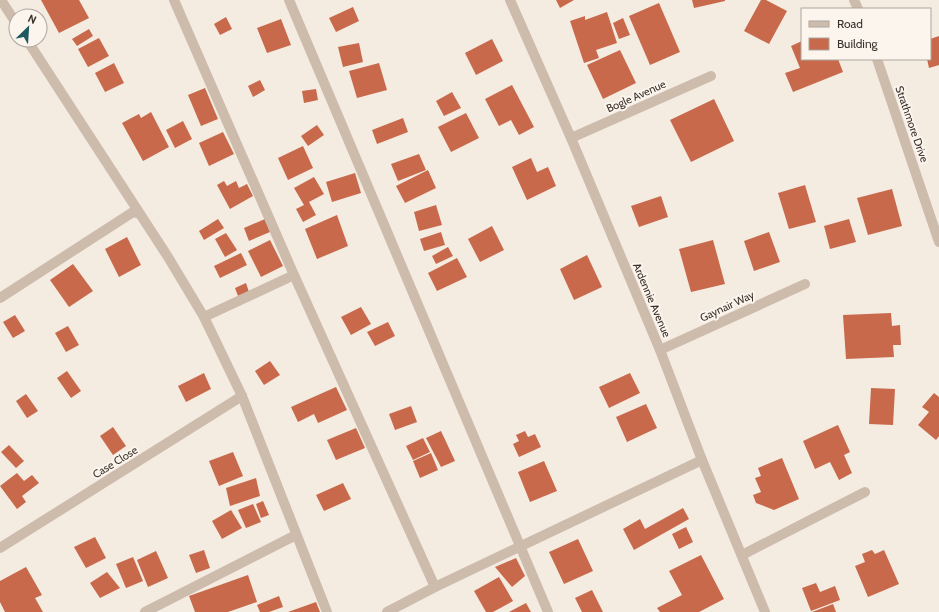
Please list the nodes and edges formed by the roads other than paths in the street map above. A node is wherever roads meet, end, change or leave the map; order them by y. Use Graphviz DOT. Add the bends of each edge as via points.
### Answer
graph roads {
  1 [pos="1,0"];
  2 [pos="174,0"];
  3 [pos="289,0"];
  4 [pos="510,0"];
  5 [pos="8,11"];
  6 [pos="32,48"];
  7 [pos="877,60"];
  8 [pos="711,76"];
  9 [pos="571,138"];
  10 [pos="140,214"];
  11 [pos="939,242"];
  12 [pos="294,275"];
  13 [pos="805,284"];
  14 [pos="0,298"];
  15 [pos="204,317"];
  16 [pos="660,350"];
  17 [pos="242,396"];
  18 [pos="702,460"];
  19 [pos="865,492"];
  20 [pos="296,535"];
  21 [pos="520,547"];
  22 [pos="0,548"];
  23 [pos="742,555"];
  24 [pos="436,587"];
  25 [pos="145,612"];
  26 [pos="327,612"];
  27 [pos="387,612"];
  28 [pos="548,612"];
  29 [pos="765,612"];
  1 -- 5 [label="street"];
  2 -- 12 [label="street"];
  3 -- 21 [label="street"];
  4 -- 9 [label="street, Ardennie Avenue"];
  6 -- 10 [label="street"];
  7 -- 11 [label="street, Strathmore Drive"];
  8 -- 9 [label="street, Bogle Avenue"];
  9 -- 16 [label="street, Ardennie Avenue"];
  10 -- 14 [label="street" via="133,212"];
  10 -- 15 [label="street"];
  12 -- 15 [label="street"];
  12 -- 24 [label="street"];
  13 -- 16 [label="street, Gaynair Way"];
  15 -- 17 [label="street"];
  16 -- 18 [label="street, Ardennie Avenue"];
  17 -- 20 [label="street"];
  17 -- 22 [label="street, Case Close"];
  18 -- 21 [label="street"];
  18 -- 23 [label="street, Ardennie Avenue"];
  19 -- 23 [label="street"];
  20 -- 25 [label="street"];
  20 -- 26 [label="street"];
  21 -- 24 [label="street"];
  21 -- 28 [label="street"];
  23 -- 29 [label="street, Ardennie Avenue"];
  24 -- 27 [label="street"];
}
